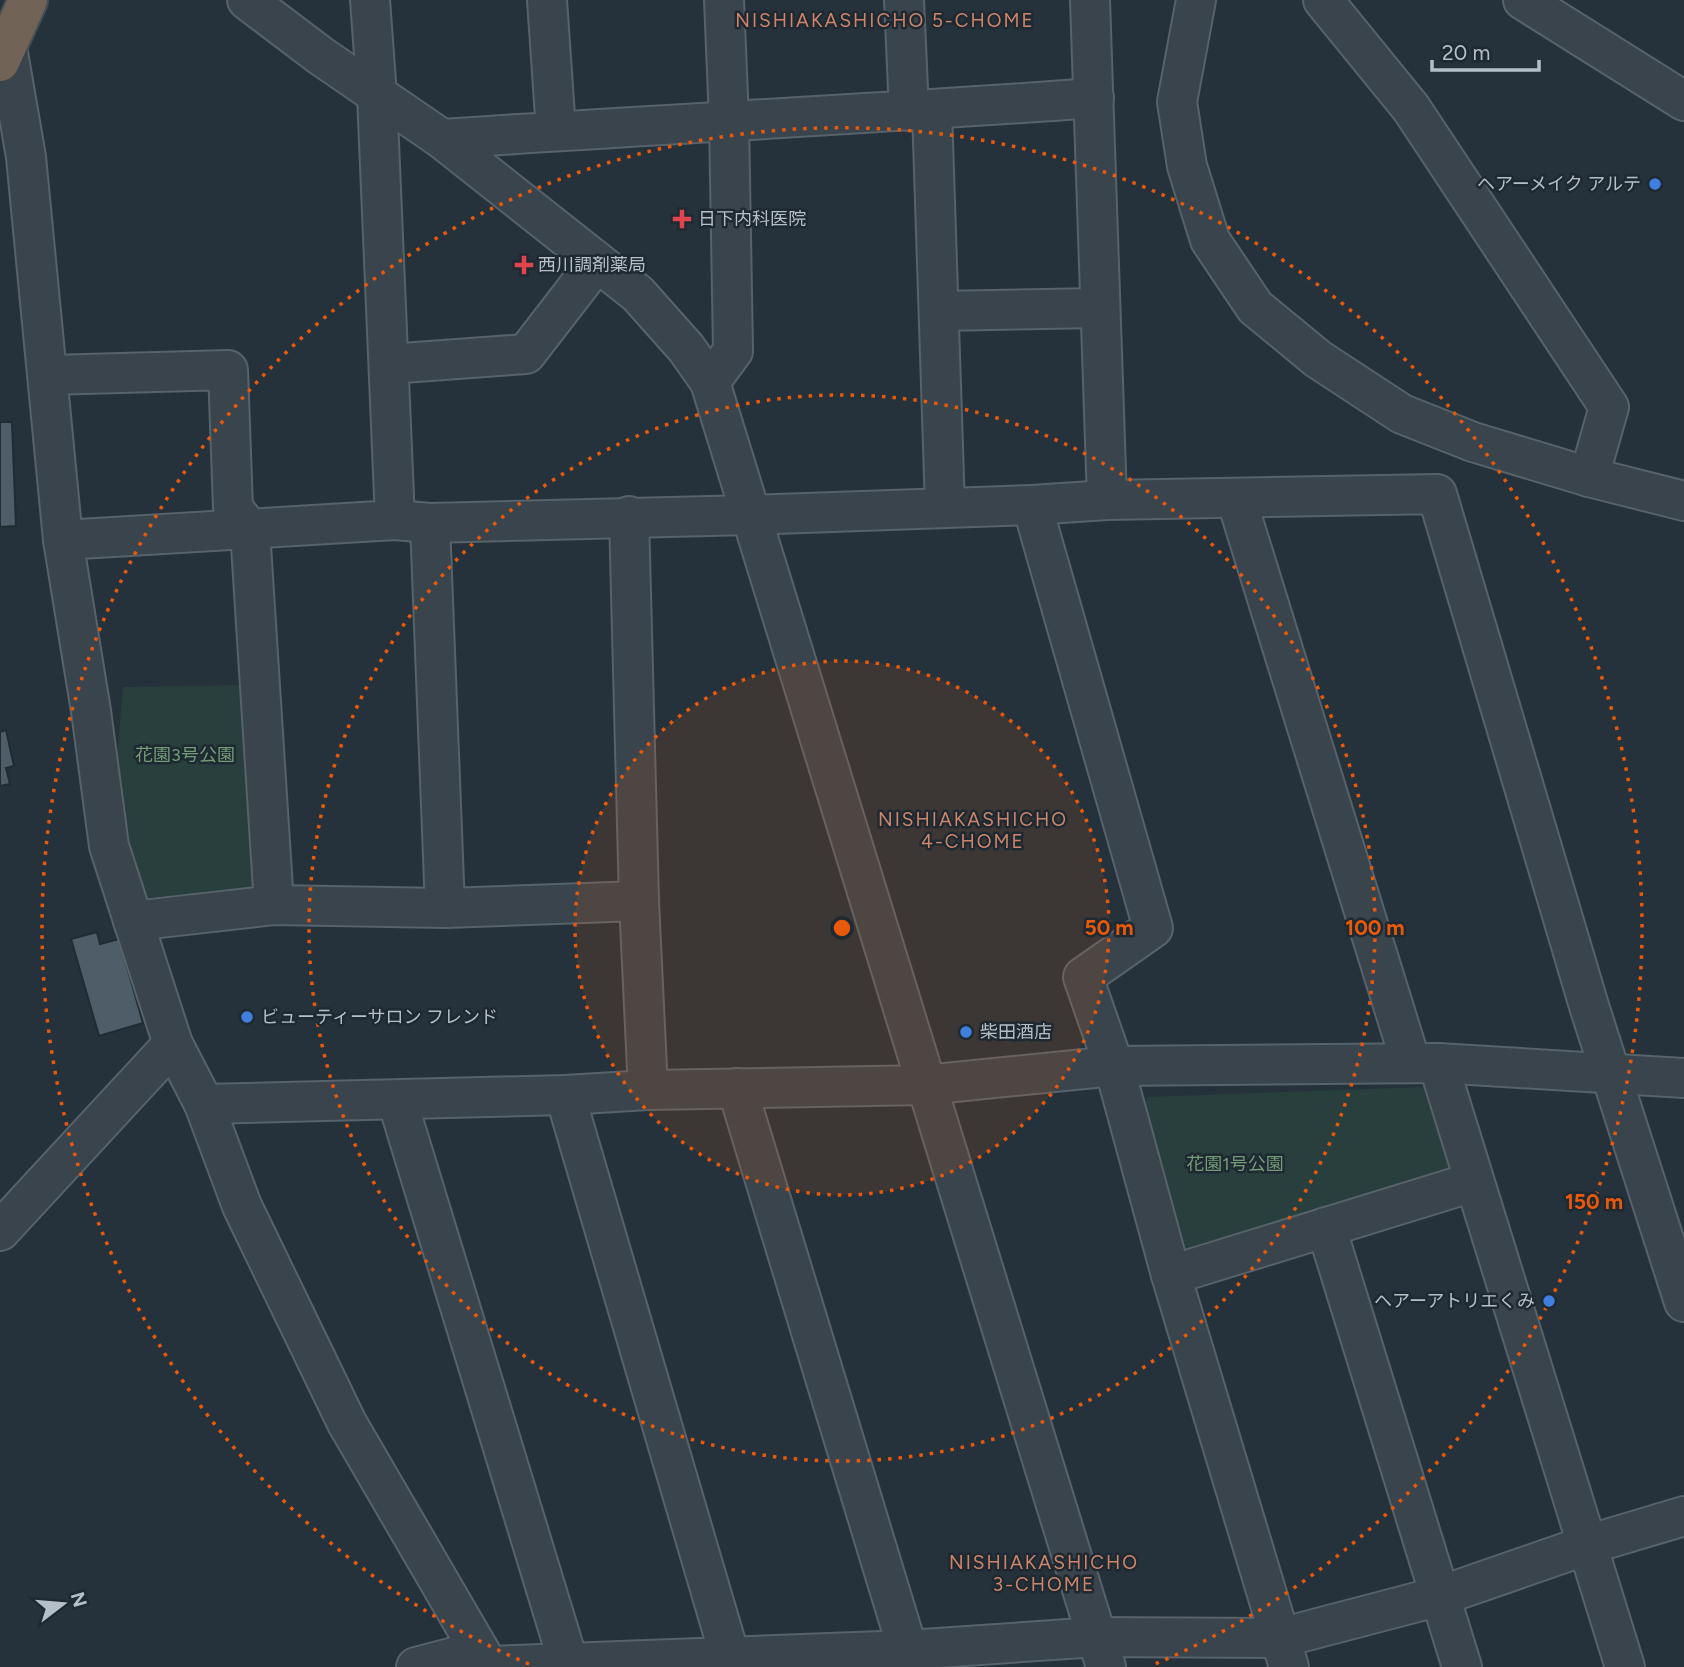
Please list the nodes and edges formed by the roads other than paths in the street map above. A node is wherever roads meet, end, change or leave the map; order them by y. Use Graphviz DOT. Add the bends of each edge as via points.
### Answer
graph roads {
  1 [pos="28,0"];
  2 [pos="247,0"];
  3 [pos="370,0"];
  4 [pos="547,0"];
  5 [pos="724,0"];
  6 [pos="904,0"];
  7 [pos="1090,0"];
  8 [pos="1196,0"];
  9 [pos="1323,0"];
  10 [pos="1523,0"];
  11 [pos="4,55"];
  12 [pos="377,95"];
  13 [pos="1094,98"];
  14 [pos="1684,102"];
  15 [pos="921,110"];
  16 [pos="729,120"];
  17 [pos="556,131"];
  18 [pos="442,139"];
  19 [pos="597,262"];
  20 [pos="1100,308"];
  21 [pos="939,312"];
  22 [pos="389,364"];
  23 [pos="48,375"];
  24 [pos="710,382"];
  25 [pos="1589,477"];
  26 [pos="1236,498"];
  27 [pos="1107,500"];
  28 [pos="1684,501"];
  29 [pos="1032,505"];
  30 [pos="945,508"];
  31 [pos="750,515"];
  32 [pos="629,516"];
  33 [pos="413,521"];
  34 [pos="250,530"];
  35 [pos="63,540"];
  36 [pos="639,901"];
  37 [pos="274,905"];
  38 [pos="445,908"];
  39 [pos="133,921"];
  40 [pos="173,1044"];
  41 [pos="1424,1063"];
  42 [pos="1114,1066"];
  43 [pos="1611,1073"];
  44 [pos="1684,1078"];
  45 [pos="925,1085"];
  46 [pos="737,1088"];
  47 [pos="648,1090"];
  48 [pos="565,1095"];
  49 [pos="397,1100"];
  50 [pos="204,1104"];
  51 [pos="1473,1182"];
  52 [pos="1326,1227"];
  53 [pos="0,1231"];
  54 [pos="1171,1275"];
  55 [pos="1684,1302"];
  56 [pos="1684,1516"];
  57 [pos="1587,1545"];
  58 [pos="1440,1596"];
  59 [pos="1101,1652"];
  60 [pos="1284,1652"];
  61 [pos="910,1659"];
  62 [pos="568,1661"];
  63 [pos="731,1662"];
  64 [pos="416,1667"];
  65 [pos="489,1667"];
  66 [pos="1462,1667"];
  67 [pos="1625,1667"];
  1 -- 11 [label="highway"];
  2 -- 12 [label="street"];
  3 -- 12 [label="street"];
  4 -- 17 [label="street"];
  5 -- 16 [label="street"];
  6 -- 15 [label="street"];
  7 -- 13 [label="street"];
  8 -- 25 [label="street" via="1177,102 1187,166 1210,240 1255,307 1318,359 1402,414 1473,442"];
  9 -- 25 [label="street" via="1411,108 1609,407"];
  10 -- 14 [label="street"];
  11 -- 23 [label="street" via="26,157"];
  12 -- 18 [label="street"];
  12 -- 22 [label="street"];
  13 -- 15 [label="street"];
  13 -- 20 [label="street"];
  15 -- 16 [label="street"];
  15 -- 21 [label="street"];
  16 -- 17 [label="street"];
  16 -- 24 [label="street" via="733,351"];
  17 -- 18 [label="street"];
  18 -- 19 [label="street"];
  19 -- 22 [label="street" via="526,354"];
  19 -- 24 [label="street" via="638,294"];
  20 -- 21 [label="street"];
  20 -- 27 [label="street"];
  21 -- 30 [label="street"];
  22 -- 33 [label="street"];
  23 -- 34 [label="street" via="228,370 233,508"];
  23 -- 35 [label="street"];
  24 -- 31 [label="street"];
  25 -- 28 [label="street"];
  26 -- 27 [label="street"];
  26 -- 41 [label="street"];
  26 -- 43 [label="street" via="1437,494"];
  27 -- 29 [label="street"];
  29 -- 30 [label="street"];
  29 -- 42 [label="street" via="1153,928 1083,977"];
  30 -- 31 [label="street"];
  31 -- 32 [label="street"];
  31 -- 45 [label="street"];
  32 -- 33 [label="street"];
  32 -- 36 [label="street"];
  33 -- 34 [label="street"];
  33 -- 38 [label="street"];
  34 -- 35 [label="street"];
  34 -- 37 [label="street"];
  35 -- 39 [label="street" via="109,846"];
  36 -- 38 [label="street"];
  36 -- 47 [label="street"];
  37 -- 38 [label="street"];
  37 -- 39 [label="street"];
  39 -- 40 [label="street"];
  40 -- 50 [label="street"];
  40 -- 53 [label="street"];
  41 -- 42 [label="street"];
  41 -- 43 [label="street"];
  41 -- 51 [label="street"];
  42 -- 45 [label="street"];
  42 -- 54 [label="street"];
  43 -- 44 [label="street"];
  43 -- 55 [label="street"];
  45 -- 46 [label="street"];
  45 -- 59 [label="street"];
  46 -- 47 [label="street"];
  46 -- 61 [label="street"];
  47 -- 48 [label="street"];
  48 -- 49 [label="street"];
  48 -- 63 [label="street"];
  49 -- 50 [label="street"];
  49 -- 62 [label="street"];
  50 -- 65 [label="street" via="242,1206 347,1423"];
  51 -- 52 [label="street"];
  51 -- 57 [label="street"];
  52 -- 54 [label="street"];
  52 -- 58 [label="street"];
  54 -- 60 [label="street"];
  56 -- 57 [label="street"];
  57 -- 58 [label="street"];
  57 -- 67 [label="street"];
  58 -- 60 [label="street"];
  58 -- 66 [label="street"];
  59 -- 60 [label="street"];
  59 -- 61 [label="street"];
  61 -- 63 [label="street"];
  62 -- 63 [label="street"];
  62 -- 65 [label="street"];
  64 -- 65 [label="street" via="458,1656"];
}
